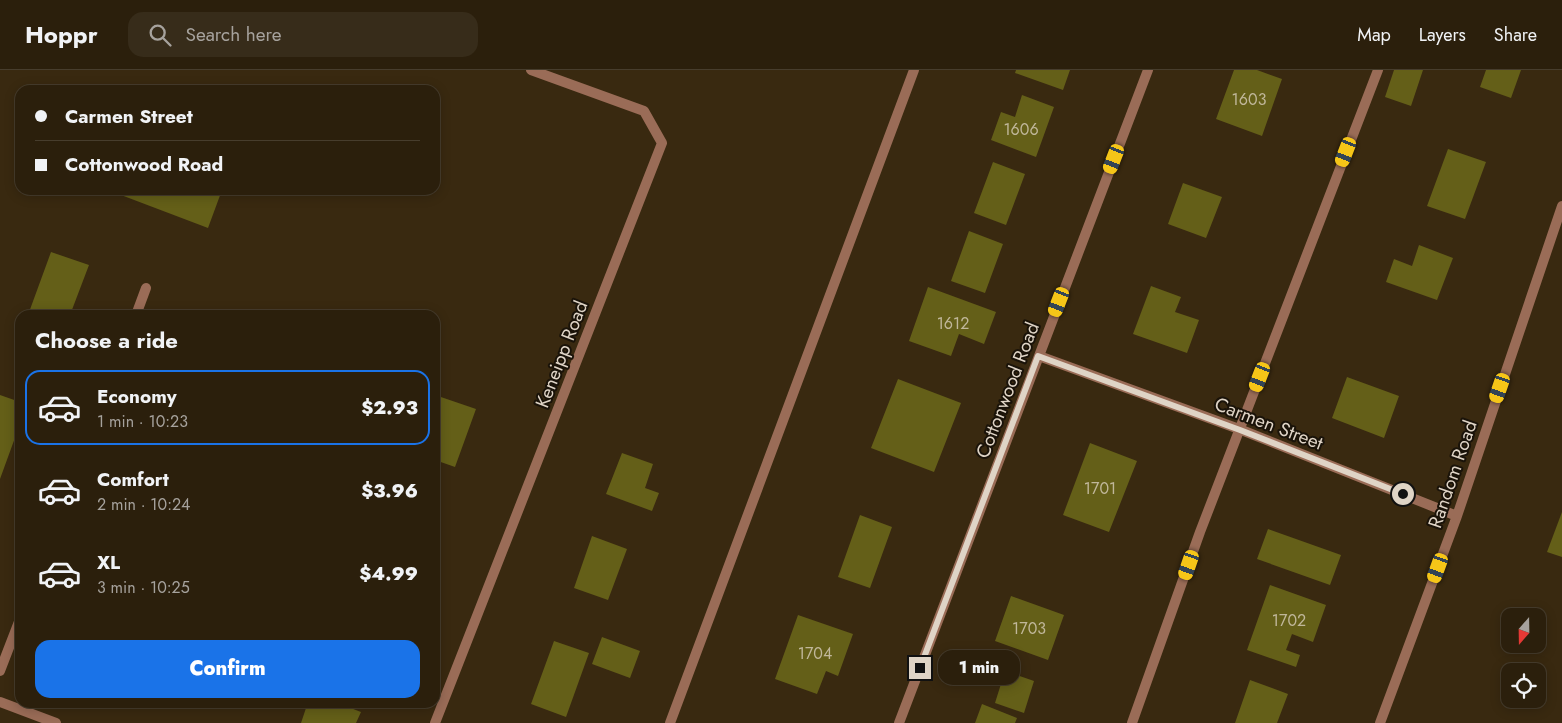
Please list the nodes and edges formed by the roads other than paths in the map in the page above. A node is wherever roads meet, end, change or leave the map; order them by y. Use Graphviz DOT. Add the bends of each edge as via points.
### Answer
graph roads {
  1 [pos="531,70"];
  2 [pos="914,70"];
  3 [pos="1148,70"];
  4 [pos="1378,70"];
  5 [pos="1562,206"];
  6 [pos="146,288"];
  7 [pos="138,310"];
  8 [pos="1038,356"];
  9 [pos="1240,430"];
  10 [pos="1457,516"];
  11 [pos="15,631"];
  12 [pos="0,671"];
  13 [pos="0,702"];
  14 [pos="15,708"];
  15 [pos="16,708"];
  16 [pos="56,723"];
  17 [pos="435,723"];
  18 [pos="670,723"];
  19 [pos="898,723"];
  20 [pos="1132,723"];
  21 [pos="1380,723"];
  1 -- 17 [label="street, Keneipp Road" via="644,111 662,143"];
  2 -- 18 [label="street"];
  3 -- 8 [label="street, Cottonwood Road"];
  4 -- 9 [label="street"];
  5 -- 10 [label="street, Random Road"];
  6 -- 7 [label="street"];
  8 -- 9 [label="street, Carmen Street"];
  8 -- 19 [label="street, Cottonwood Road"];
  9 -- 10 [label="street, Carmen Street"];
  9 -- 20 [label="street"];
  10 -- 21 [label="street, Random Road"];
  11 -- 12 [label="street"];
  13 -- 14 [label="street"];
  15 -- 16 [label="street"];
}
